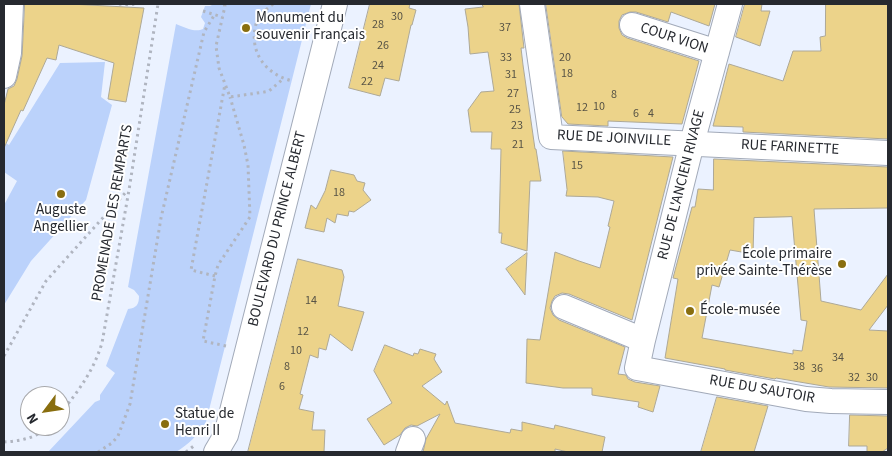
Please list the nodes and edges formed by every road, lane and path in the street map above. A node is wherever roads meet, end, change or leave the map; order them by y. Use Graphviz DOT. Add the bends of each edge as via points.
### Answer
graph roads {
  1 [pos="11,4"];
  2 [pos="119,4"];
  3 [pos="134,4"];
  4 [pos="158,4"];
  5 [pos="273,4"];
  6 [pos="335,4"];
  7 [pos="532,4"];
  8 [pos="730,4"];
  9 [pos="225,5"];
  10 [pos="204,11"];
  11 [pos="214,14"];
  12 [pos="222,17"];
  13 [pos="632,26"];
  14 [pos="717,52"];
  15 [pos="4,76"];
  16 [pos="283,79"];
  17 [pos="225,84"];
  18 [pos="314,85"];
  19 [pos="230,97"];
  20 [pos="692,143"];
  21 [pos="888,153"];
  22 [pos="129,190"];
  23 [pos="215,276"];
  24 [pos="564,307"];
  25 [pos="643,340"];
  26 [pos="232,347"];
  27 [pos="4,356"];
  28 [pos="637,368"];
  29 [pos="70,401"];
  30 [pos="888,402"];
  31 [pos="33,436"];
  32 [pos="4,442"];
  33 [pos="98,452"];
  34 [pos="216,452"];
  1 -- 15 [label="street" via="9,54"];
  2 -- 3 [label="path"];
  4 -- 22 [label="path, PROMENADE DES REMPARTS"];
  5 -- 16 [label="path" via="258,20 255,48 259,59"];
  6 -- 18 [label="street, BOULEVARD DU PRINCE ALBERT"];
  7 -- 20 [label="street, RUE DE JOINVILLE" via="550,137"];
  8 -- 14 [label="street, RUE DE L'ANCIEN RIVAGE"];
  9 -- 12 [label="path"];
  10 -- 11 [label="path"];
  11 -- 12 [label="path"];
  11 -- 33 [label="path" via="204,32 161,218 130,404 118,436"];
  12 -- 17 [label="path" via="216,46"];
  13 -- 14 [label="street, COUR VION"];
  14 -- 20 [label="street, RUE DE L'ANCIEN RIVAGE"];
  16 -- 18 [label="path"];
  16 -- 19 [label="path" via="269,91"];
  17 -- 19 [label="path"];
  17 -- 23 [label="path" via="191,270"];
  18 -- 34 [label="street, BOULEVARD DU PRINCE ALBERT" via="226,435"];
  19 -- 23 [label="path" via="248,165 250,217 218,265"];
  20 -- 21 [label="street, RUE FARINETTE"];
  20 -- 25 [label="street, RUE DE L'ANCIEN RIVAGE"];
  22 -- 27 [label="path" via="46,281"];
  22 -- 29 [label="path, PROMENADE DES REMPARTS" via="102,343 83,384"];
  23 -- 26 [label="path" via="203,341"];
  24 -- 25 [label="street"];
  25 -- 28 [label="street, RUE DE L'ANCIEN RIVAGE"];
  28 -- 30 [label="street, RUE DU SAUTOIR" via="806,398"];
  31 -- 32 [label="path"];
}
